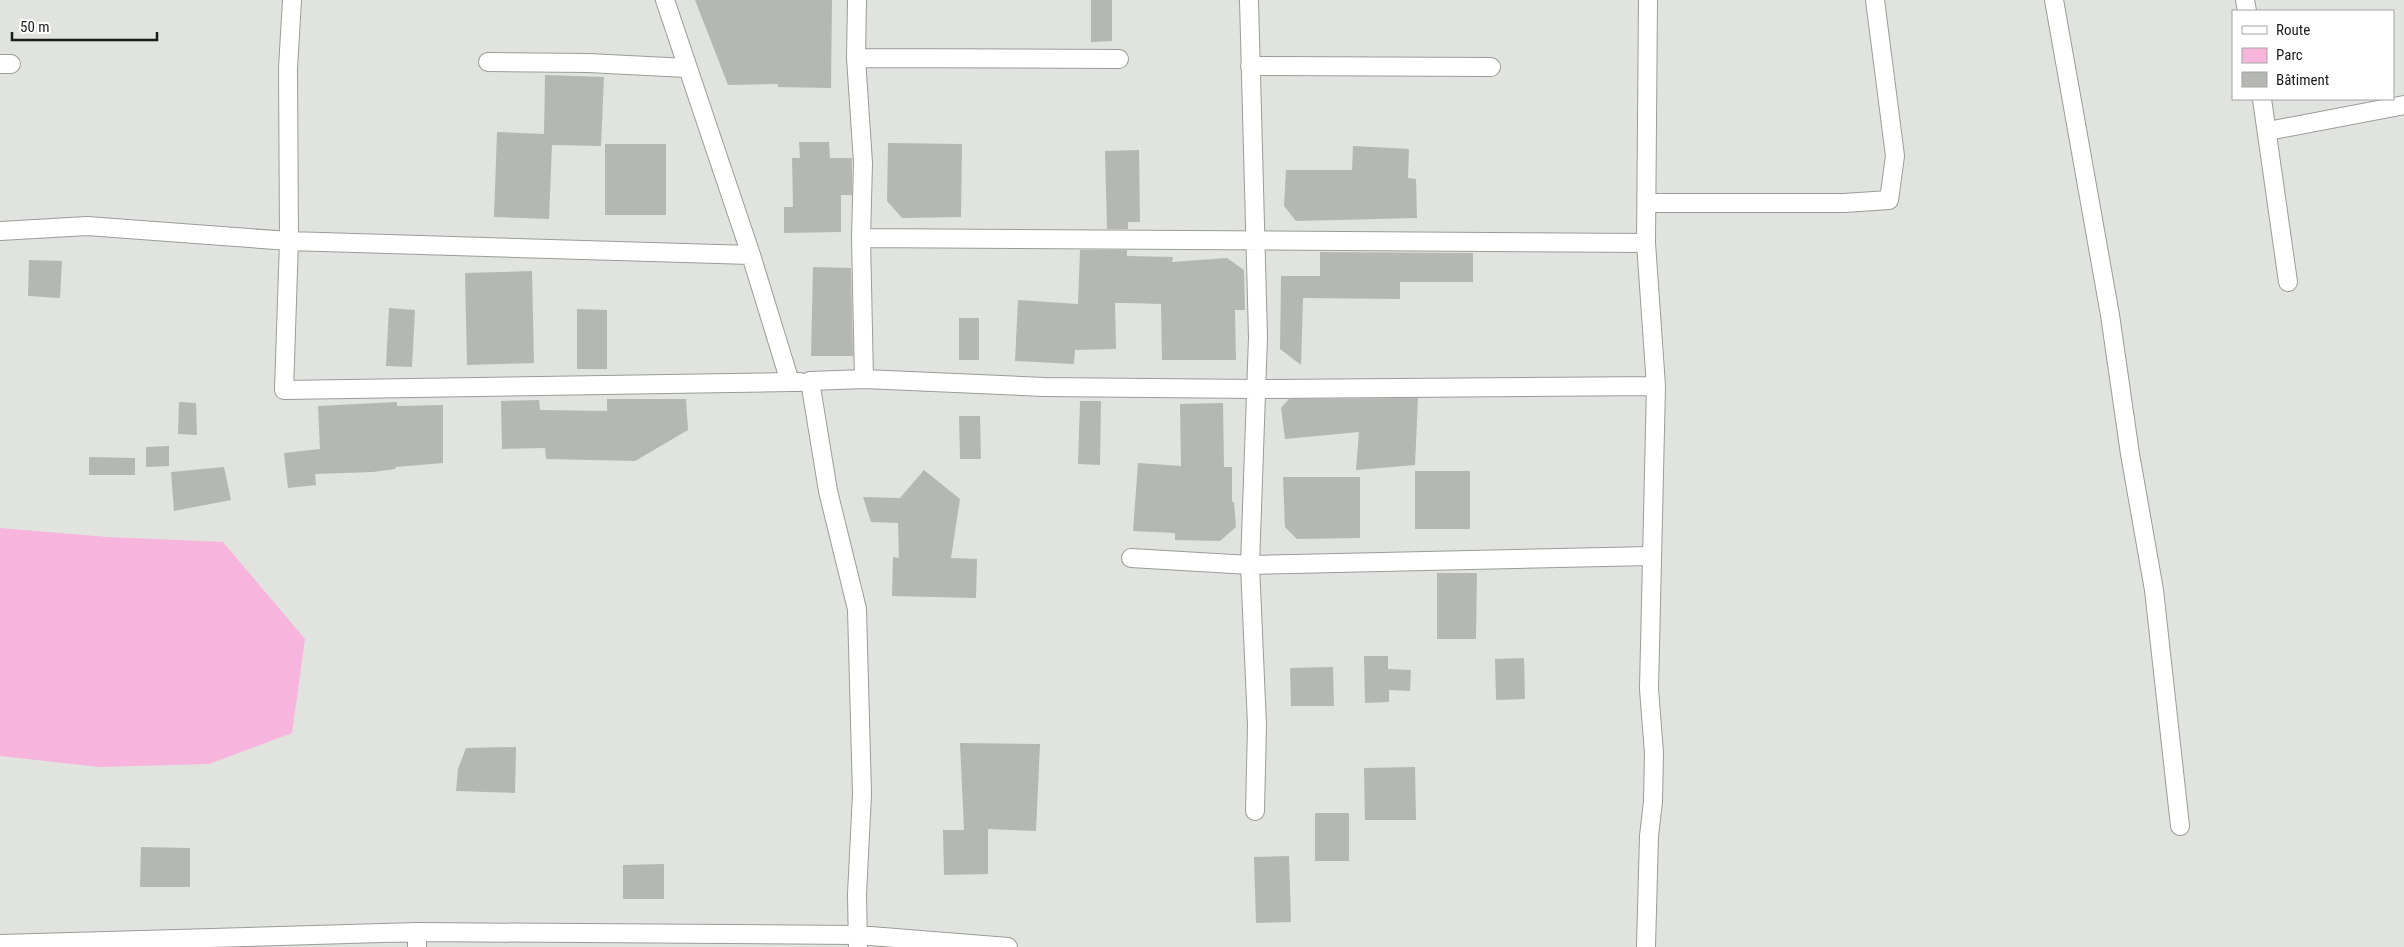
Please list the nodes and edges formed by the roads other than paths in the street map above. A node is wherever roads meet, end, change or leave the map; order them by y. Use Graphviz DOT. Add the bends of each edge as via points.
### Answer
graph roads {
  1 [pos="292,0"];
  2 [pos="665,0"];
  3 [pos="857,0"];
  4 [pos="1249,0"];
  5 [pos="1648,0"];
  6 [pos="1875,0"];
  7 [pos="2054,0"];
  8 [pos="856,58"];
  9 [pos="1119,59"];
  10 [pos="488,62"];
  11 [pos="1250,66"];
  12 [pos="687,68"];
  13 [pos="1491,68"];
  14 [pos="2262,100"];
  15 [pos="2404,105"];
  16 [pos="2268,131"];
  17 [pos="1648,203"];
  18 [pos="0,231"];
  19 [pos="861,238"];
  20 [pos="289,241"];
  21 [pos="1256,241"];
  22 [pos="1646,243"];
  23 [pos="751,254"];
  24 [pos="2288,282"];
  25 [pos="864,379"];
  26 [pos="810,381"];
  27 [pos="790,382"];
  28 [pos="1656,386"];
  29 [pos="1257,389"];
  30 [pos="1651,556"];
  31 [pos="1131,558"];
  32 [pos="1250,565"];
  33 [pos="1255,811"];
  34 [pos="2180,826"];
  35 [pos="417,939"];
  36 [pos="858,941"];
  37 [pos="0,944"];
  38 [pos="1008,947"];
  39 [pos="1646,947"];
  1 -- 20 [label="street" via="288,68"];
  2 -- 12 [label="street"];
  3 -- 8 [label="street"];
  4 -- 11 [label="street"];
  5 -- 17 [label="street"];
  6 -- 17 [label="street" via="1895,156 1889,200"];
  7 -- 34 [label="street" via="2110,314 2154,590"];
  8 -- 9 [label="street"];
  8 -- 19 [label="street" via="863,163"];
  10 -- 12 [label="street"];
  11 -- 13 [label="street"];
  11 -- 21 [label="street"];
  12 -- 23 [label="street"];
  14 -- 16 [label="street"];
  15 -- 16 [label="street"];
  16 -- 24 [label="street"];
  17 -- 22 [label="street"];
  18 -- 20 [label="street" via="87,226"];
  19 -- 21 [label="street"];
  19 -- 25 [label="street"];
  20 -- 23 [label="street"];
  20 -- 27 [label="street" via="284,390"];
  21 -- 22 [label="street"];
  21 -- 29 [label="street"];
  22 -- 28 [label="street"];
  23 -- 27 [label="street"];
  25 -- 26 [label="street"];
  25 -- 29 [label="street" via="1044,387"];
  26 -- 27 [label="street"];
  26 -- 36 [label="street" via="828,491 857,609 862,794"];
  28 -- 29 [label="street"];
  28 -- 30 [label="street"];
  29 -- 32 [label="street"];
  30 -- 32 [label="street"];
  30 -- 39 [label="street" via="1649,689 1654,802 1649,836"];
  31 -- 32 [label="street"];
  32 -- 33 [label="street" via="1257,725"];
  35 -- 36 [label="street"];
  35 -- 37 [label="street"];
  36 -- 38 [label="street"];
}
